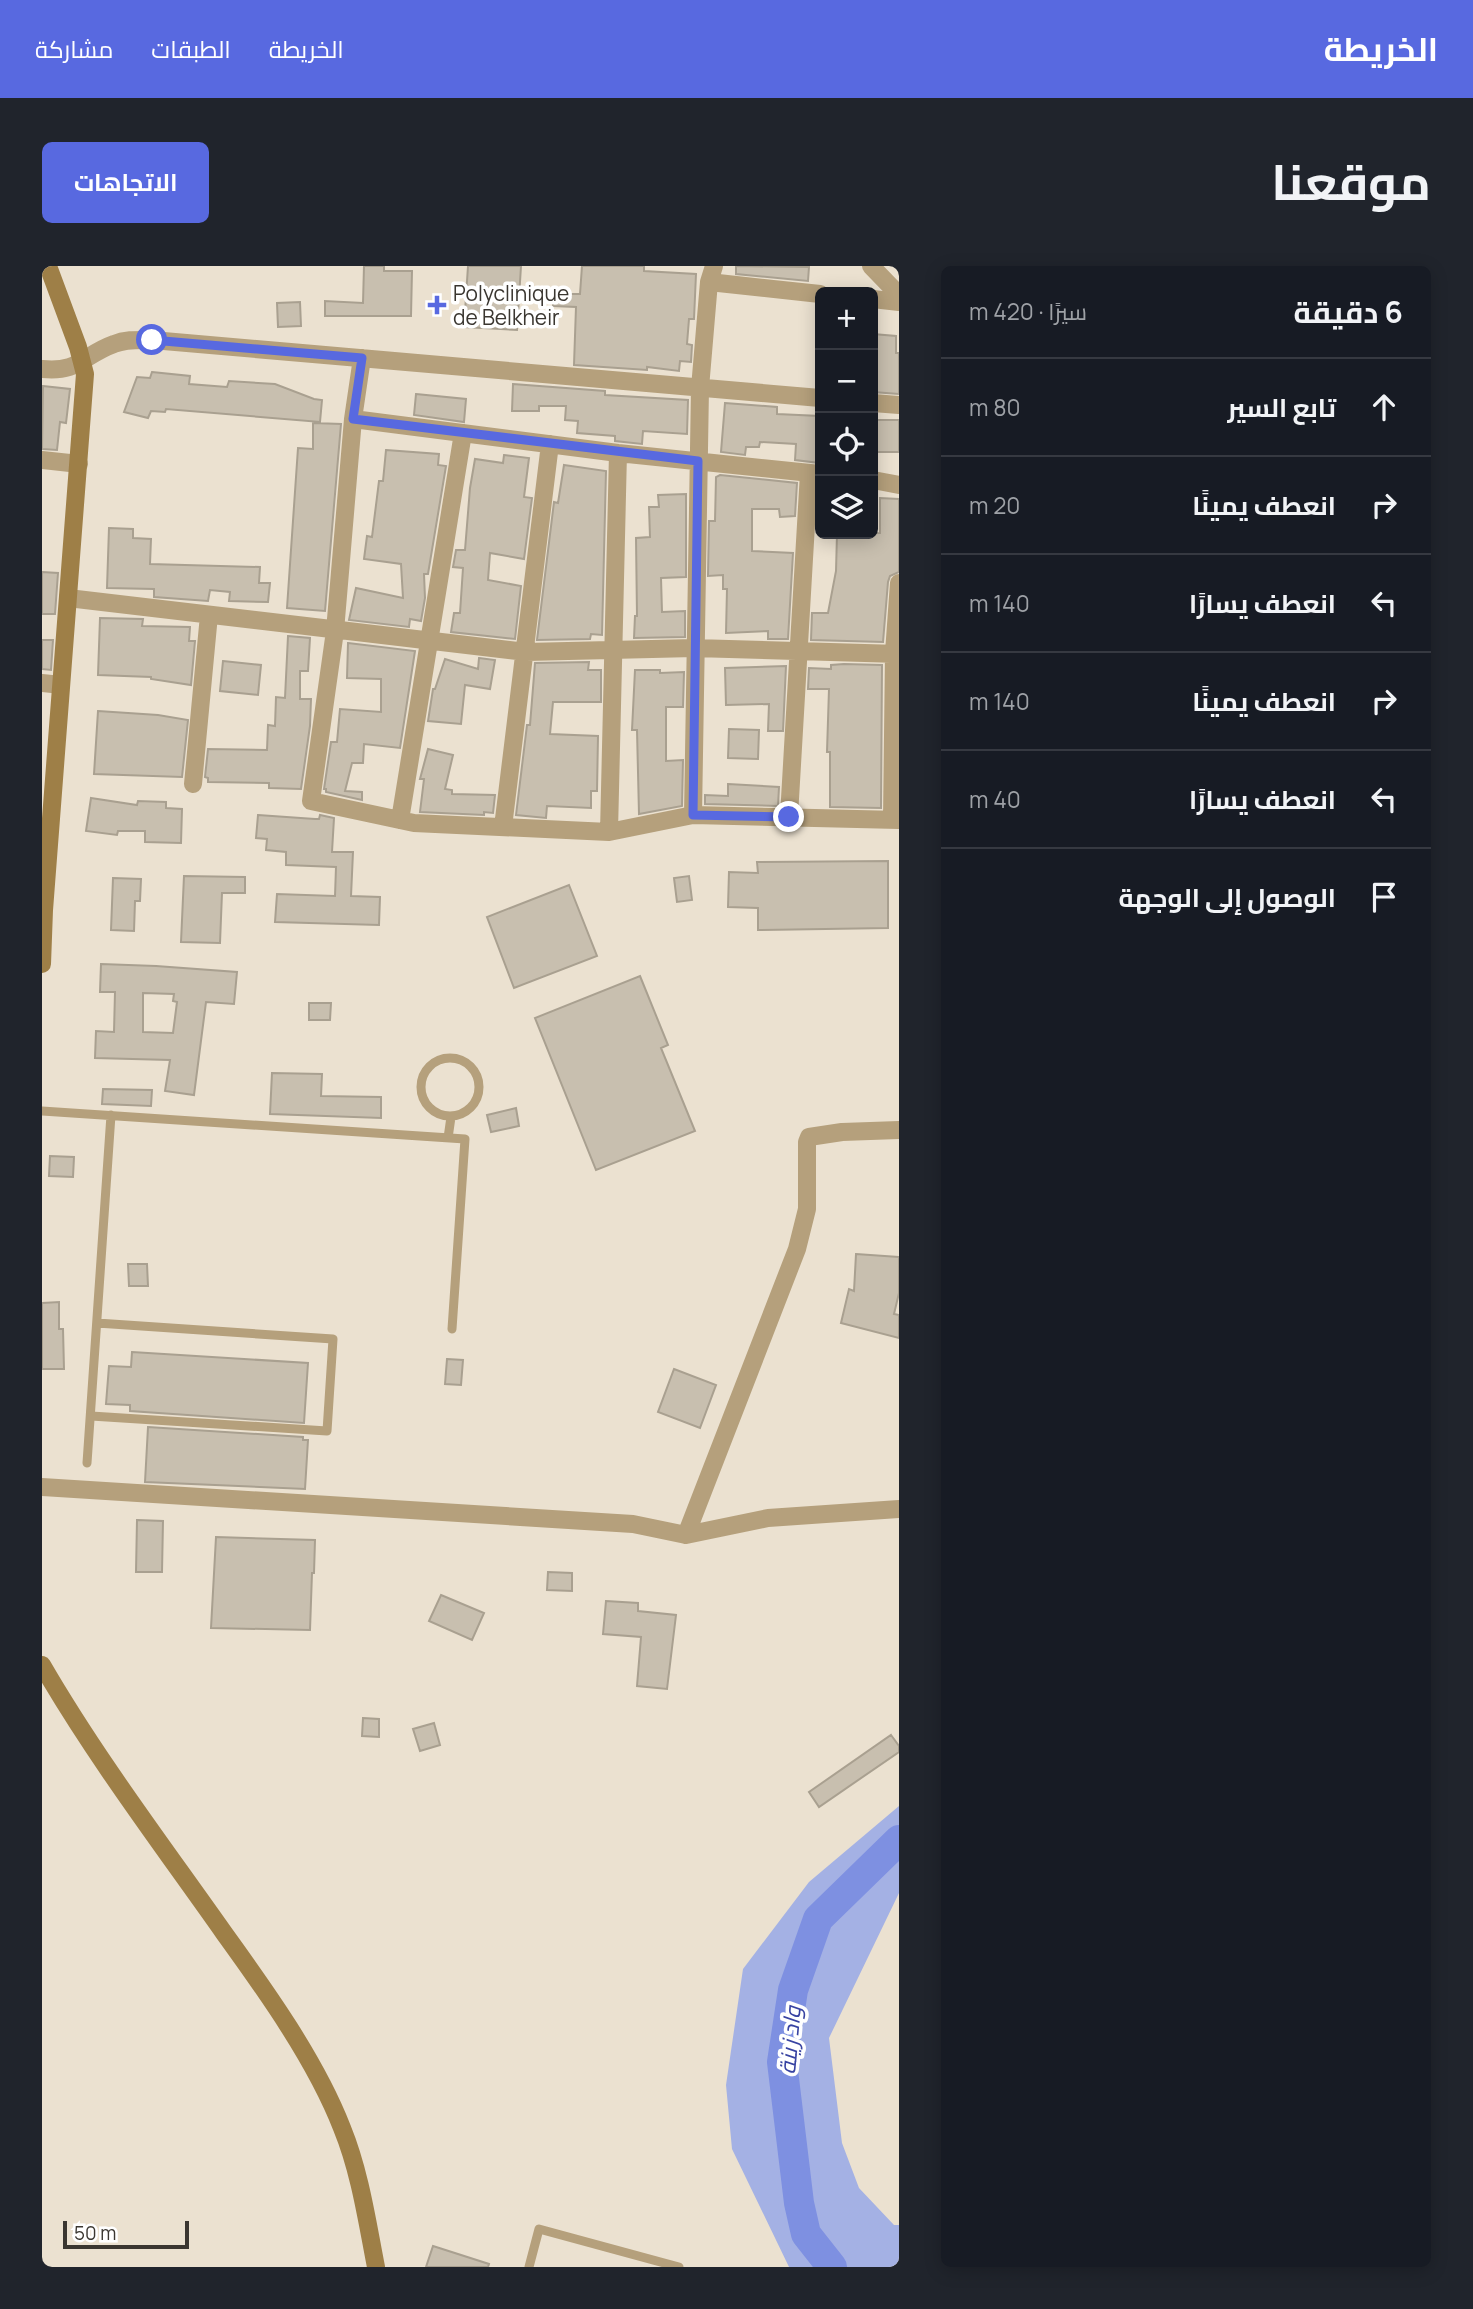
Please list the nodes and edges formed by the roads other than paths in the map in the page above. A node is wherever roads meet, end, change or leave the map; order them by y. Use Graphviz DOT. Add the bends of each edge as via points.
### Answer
graph roads {
  1 [pos="48,266"];
  2 [pos="871,266"];
  3 [pos="712,274"];
  4 [pos="815,293"];
  5 [pos="899,295"];
  6 [pos="878,300"];
  7 [pos="899,302"];
  8 [pos="362,358"];
  9 [pos="82,361"];
  10 [pos="42,369"];
  11 [pos="700,388"];
  12 [pos="815,398"];
  13 [pos="878,403"];
  14 [pos="899,405"];
  15 [pos="353,419"];
  16 [pos="463,433"];
  17 [pos="550,444"];
  18 [pos="618,453"];
  19 [pos="42,460"];
  20 [pos="698,461"];
  21 [pos="79,464"];
  22 [pos="815,473"];
  23 [pos="878,481"];
  24 [pos="899,485"];
  25 [pos="899,583"];
  26 [pos="68,598"];
  27 [pos="209,615"];
  28 [pos="335,631"];
  29 [pos="430,641"];
  30 [pos="694,648"];
  31 [pos="613,651"];
  32 [pos="799,651"];
  33 [pos="526,652"];
  34 [pos="897,653"];
  35 [pos="42,683"];
  36 [pos="61,685"];
  37 [pos="193,784"];
  38 [pos="693,815"];
  39 [pos="789,817"];
  40 [pos="400,820"];
  41 [pos="895,820"];
  42 [pos="503,827"];
  43 [pos="609,832"];
  44 [pos="46,839"];
  45 [pos="43,910"];
  46 [pos="42,964"];
  47 [pos="42,1111"];
  48 [pos="110,1115"];
  49 [pos="451,1117"];
  50 [pos="899,1130"];
  51 [pos="448,1138"];
  52 [pos="97,1323"];
  53 [pos="452,1329"];
  54 [pos="90,1416"];
  55 [pos="87,1463"];
  56 [pos="42,1487"];
  57 [pos="899,1509"];
  58 [pos="685,1535"];
  59 [pos="42,1665"];
  60 [pos="376,2267"];
  61 [pos="529,2267"];
  62 [pos="679,2267"];
  1 -- 9 [label="street"];
  2 -- 5 [label="street"];
  3 -- 4 [label="street"];
  3 -- 11 [label="street"];
  6 -- 7 [label="street"];
  8 -- 9 [label="street" via="129,340"];
  8 -- 11 [label="street"];
  8 -- 15 [label="street"];
  9 -- 10 [label="street" via="71,368"];
  9 -- 21 [label="street"];
  11 -- 12 [label="street"];
  11 -- 20 [label="street"];
  13 -- 14 [label="street"];
  15 -- 16 [label="street"];
  15 -- 28 [label="street"];
  16 -- 17 [label="street"];
  16 -- 29 [label="street"];
  17 -- 18 [label="street"];
  17 -- 33 [label="street"];
  18 -- 20 [label="street"];
  18 -- 31 [label="street"];
  19 -- 21 [label="street"];
  20 -- 22 [label="street"];
  20 -- 30 [label="street"];
  21 -- 26 [label="street"];
  22 -- 32 [label="street"];
  23 -- 24 [label="street"];
  25 -- 34 [label="street"];
  26 -- 27 [label="street"];
  26 -- 36 [label="street"];
  27 -- 28 [label="street"];
  27 -- 37 [label="street"];
  28 -- 29 [label="street"];
  28 -- 40 [label="street" via="311,801"];
  29 -- 33 [label="street"];
  29 -- 40 [label="street"];
  30 -- 31 [label="street"];
  30 -- 32 [label="street"];
  30 -- 38 [label="street"];
  31 -- 33 [label="street"];
  31 -- 43 [label="street"];
  32 -- 34 [label="street"];
  32 -- 39 [label="street"];
  33 -- 42 [label="street"];
  34 -- 41 [label="street"];
  35 -- 36 [label="street"];
  36 -- 44 [label="street"];
  38 -- 39 [label="street"];
  38 -- 43 [label="street"];
  39 -- 41 [label="street"];
  40 -- 42 [label="street"];
  42 -- 43 [label="street"];
  44 -- 45 [label="street"];
  45 -- 46 [label="street"];
  47 -- 48 [label="lane"];
  48 -- 51 [label="lane"];
  48 -- 52 [label="lane"];
  49 -- 49 [label="lane" via="468,1111 479,1096 479,1077 468,1062 450,1056 432,1062 421,1078 421,1096 433,1111"];
  49 -- 51 [label="lane"];
  50 -- 58 [label="street" via="809,1137 807,1209 797,1249"];
  51 -- 53 [label="lane" via="465,1139"];
  52 -- 54 [label="lane"];
  52 -- 54 [label="lane" via="333,1339 327,1432"];
  54 -- 55 [label="lane"];
  56 -- 58 [label="street" via="633,1524"];
  57 -- 58 [label="street" via="768,1518"];
  59 -- 60 [label="street" via="76,1723 261,1984 308,2061 342,2128 365,2205"];
  61 -- 62 [label="lane" via="539,2229"];
}
